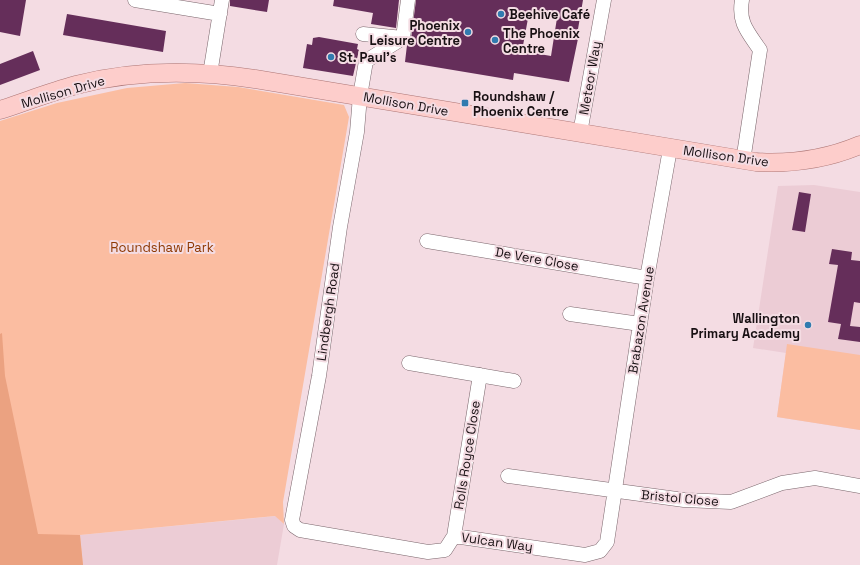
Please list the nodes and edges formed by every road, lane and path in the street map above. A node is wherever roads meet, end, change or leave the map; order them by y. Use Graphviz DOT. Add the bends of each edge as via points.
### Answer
graph roads {
  1 [pos="135,0"];
  2 [pos="408,0"];
  3 [pos="604,0"];
  4 [pos="742,0"];
  5 [pos="221,7"];
  6 [pos="363,34"];
  7 [pos="403,38"];
  8 [pos="210,74"];
  9 [pos="360,96"];
  10 [pos="0,110"];
  11 [pos="580,133"];
  12 [pos="860,145"];
  13 [pos="670,148"];
  14 [pos="743,160"];
  15 [pos="427,241"];
  16 [pos="647,278"];
  17 [pos="570,314"];
  18 [pos="640,324"];
  19 [pos="409,363"];
  20 [pos="480,375"];
  21 [pos="514,381"];
  22 [pos="508,476"];
  23 [pos="860,486"];
  24 [pos="616,491"];
  25 [pos="294,526"];
  26 [pos="454,536"];
  1 -- 5 [label="street"];
  2 -- 7 [label="street"];
  3 -- 11 [label="street, Meteor Way"];
  4 -- 14 [label="street" via="740,11 743,26 760,50"];
  5 -- 8 [label="street"];
  6 -- 7 [label="street"];
  7 -- 9 [label="street, Lindbergh Road" via="366,61"];
  8 -- 9 [label="main road, Mollison Drive"];
  8 -- 10 [label="main road, Mollison Drive" via="151,73 108,79 74,86"];
  9 -- 11 [label="main road, Mollison Drive"];
  9 -- 25 [label="street, Lindbergh Road" via="357,132 340,227 319,376 292,520"];
  11 -- 13 [label="main road, Mollison Drive"];
  12 -- 14 [label="main road, Mollison Drive" via="831,155 798,161 770,163"];
  13 -- 14 [label="main road, Mollison Drive"];
  13 -- 16 [label="street, Brabazon Avenue"];
  15 -- 16 [label="street, De Vere Close"];
  16 -- 18 [label="street, Brabazon Avenue"];
  17 -- 18 [label="street"];
  18 -- 24 [label="street, Brabazon Avenue"];
  19 -- 20 [label="street"];
  20 -- 21 [label="street"];
  20 -- 26 [label="street, Rolls Royce Close"];
  22 -- 24 [label="street, Bristol Close"];
  23 -- 24 [label="street, Bristol Close" via="815,478 782,483 731,502 684,500"];
  24 -- 26 [label="street, Vulcan Way" via="608,542 600,551 585,555"];
  25 -- 26 [label="street, Vulcan Way" via="300,530 428,552 445,550"];
}
